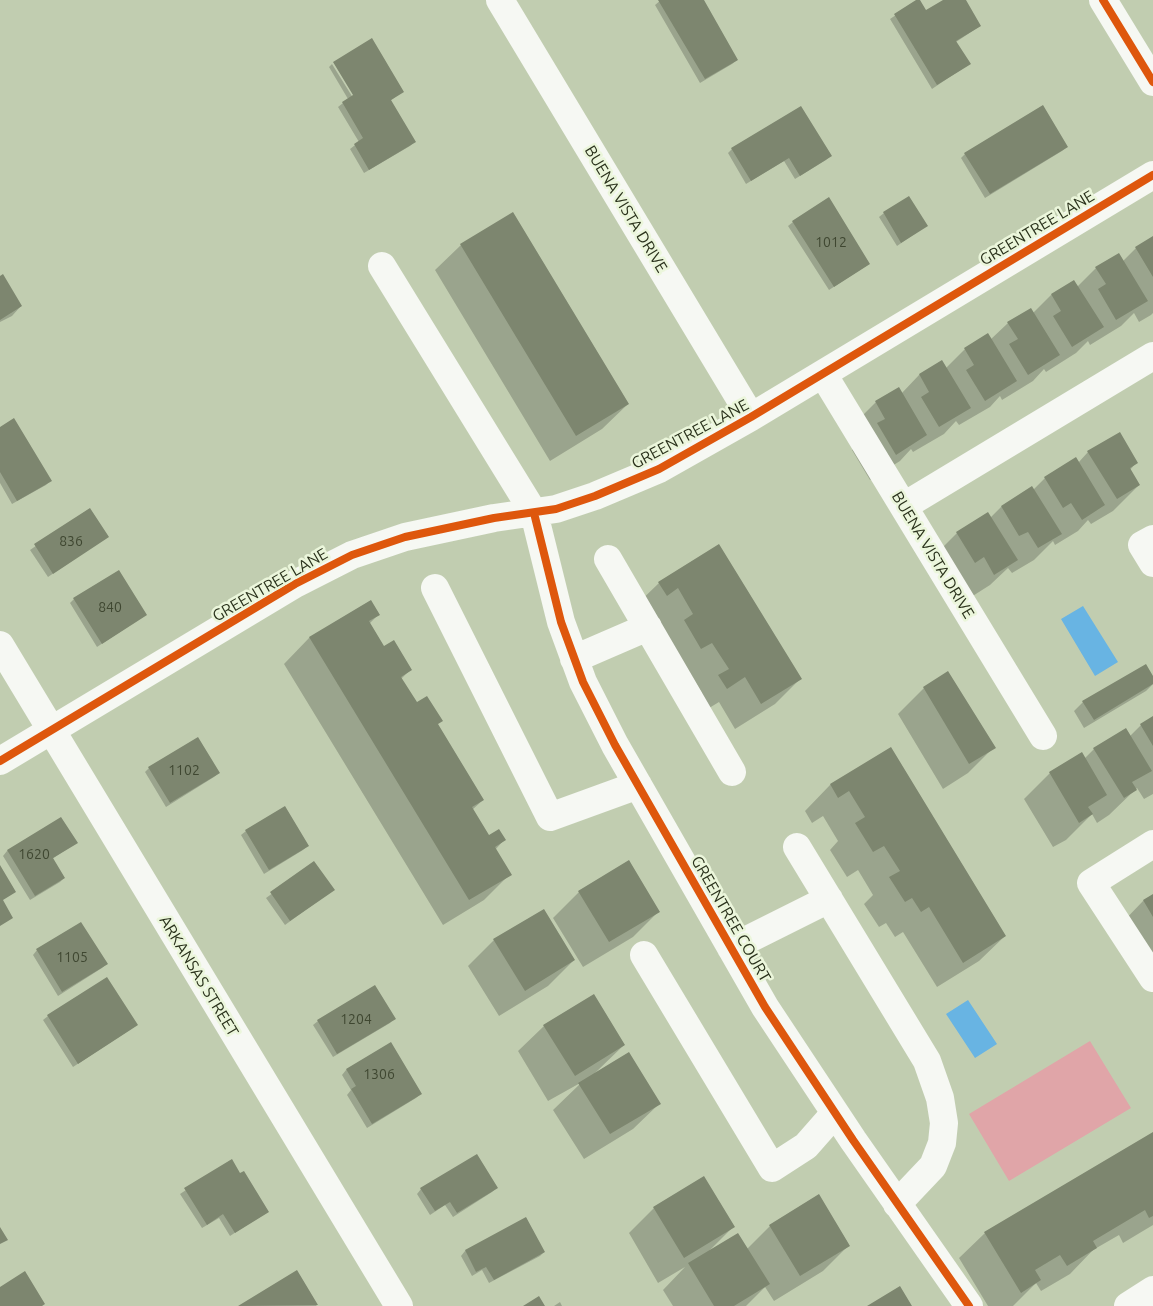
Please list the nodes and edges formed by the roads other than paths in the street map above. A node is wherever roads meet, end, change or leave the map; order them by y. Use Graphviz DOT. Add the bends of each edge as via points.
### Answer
graph roads {
  1 [pos="500,0"];
  2 [pos="1103,0"];
  3 [pos="1153,82"];
  4 [pos="1153,175"];
  5 [pos="382,266"];
  6 [pos="1153,356"];
  7 [pos="823,374"];
  8 [pos="752,417"];
  9 [pos="904,506"];
  10 [pos="534,513"];
  11 [pos="1153,539"];
  12 [pos="608,559"];
  13 [pos="1153,563"];
  14 [pos="435,588"];
  15 [pos="648,627"];
  16 [pos="0,645"];
  17 [pos="574,659"];
  18 [pos="51,730"];
  19 [pos="1044,736"];
  20 [pos="0,761"];
  21 [pos="732,772"];
  22 [pos="638,785"];
  23 [pos="1153,844"];
  24 [pos="797,847"];
  25 [pos="829,899"];
  26 [pos="731,948"];
  27 [pos="644,955"];
  28 [pos="1153,978"];
  29 [pos="835,1113"];
  30 [pos="898,1204"];
  31 [pos="1153,1290"];
  32 [pos="399,1306"];
  33 [pos="970,1306"];
  34 [pos="1128,1306"];
  1 -- 8 [label="street, BUENA VISTA DRIVE"];
  2 -- 3 [label="street"];
  4 -- 7 [label="street, GREENTREE LANE"];
  5 -- 10 [label="street, GREENTREE COURT"];
  6 -- 9 [label="street"];
  7 -- 8 [label="street, GREENTREE LANE"];
  7 -- 9 [label="street, BUENA VISTA DRIVE"];
  8 -- 10 [label="street, GREENTREE LANE" via="659,469 595,496"];
  9 -- 19 [label="street, BUENA VISTA DRIVE"];
  10 -- 17 [label="street, GREENTREE COURT" via="561,622"];
  10 -- 18 [label="street, GREENTREE LANE" via="494,518 405,538 352,556 295,584"];
  11 -- 13 [label="street" via="1142,545"];
  12 -- 15 [label="street"];
  14 -- 22 [label="street" via="550,817"];
  15 -- 17 [label="street"];
  15 -- 21 [label="street"];
  16 -- 18 [label="street, ARKANSAS STREET"];
  17 -- 22 [label="street, GREENTREE COURT" via="611,738"];
  18 -- 20 [label="street, GREENTREE LANE"];
  18 -- 32 [label="street, ARKANSAS STREET"];
  22 -- 26 [label="street, GREENTREE COURT"];
  23 -- 28 [label="street" via="1091,883"];
  24 -- 25 [label="street"];
  25 -- 26 [label="street"];
  25 -- 30 [label="street" via="927,1061 940,1098 944,1123 942,1143 933,1166"];
  26 -- 29 [label="street, GREENTREE COURT"];
  27 -- 29 [label="street" via="772,1168 806,1146"];
  29 -- 30 [label="street, GREENTREE COURT"];
  30 -- 33 [label="street, GREENTREE COURT"];
  31 -- 34 [label="street"];
}
